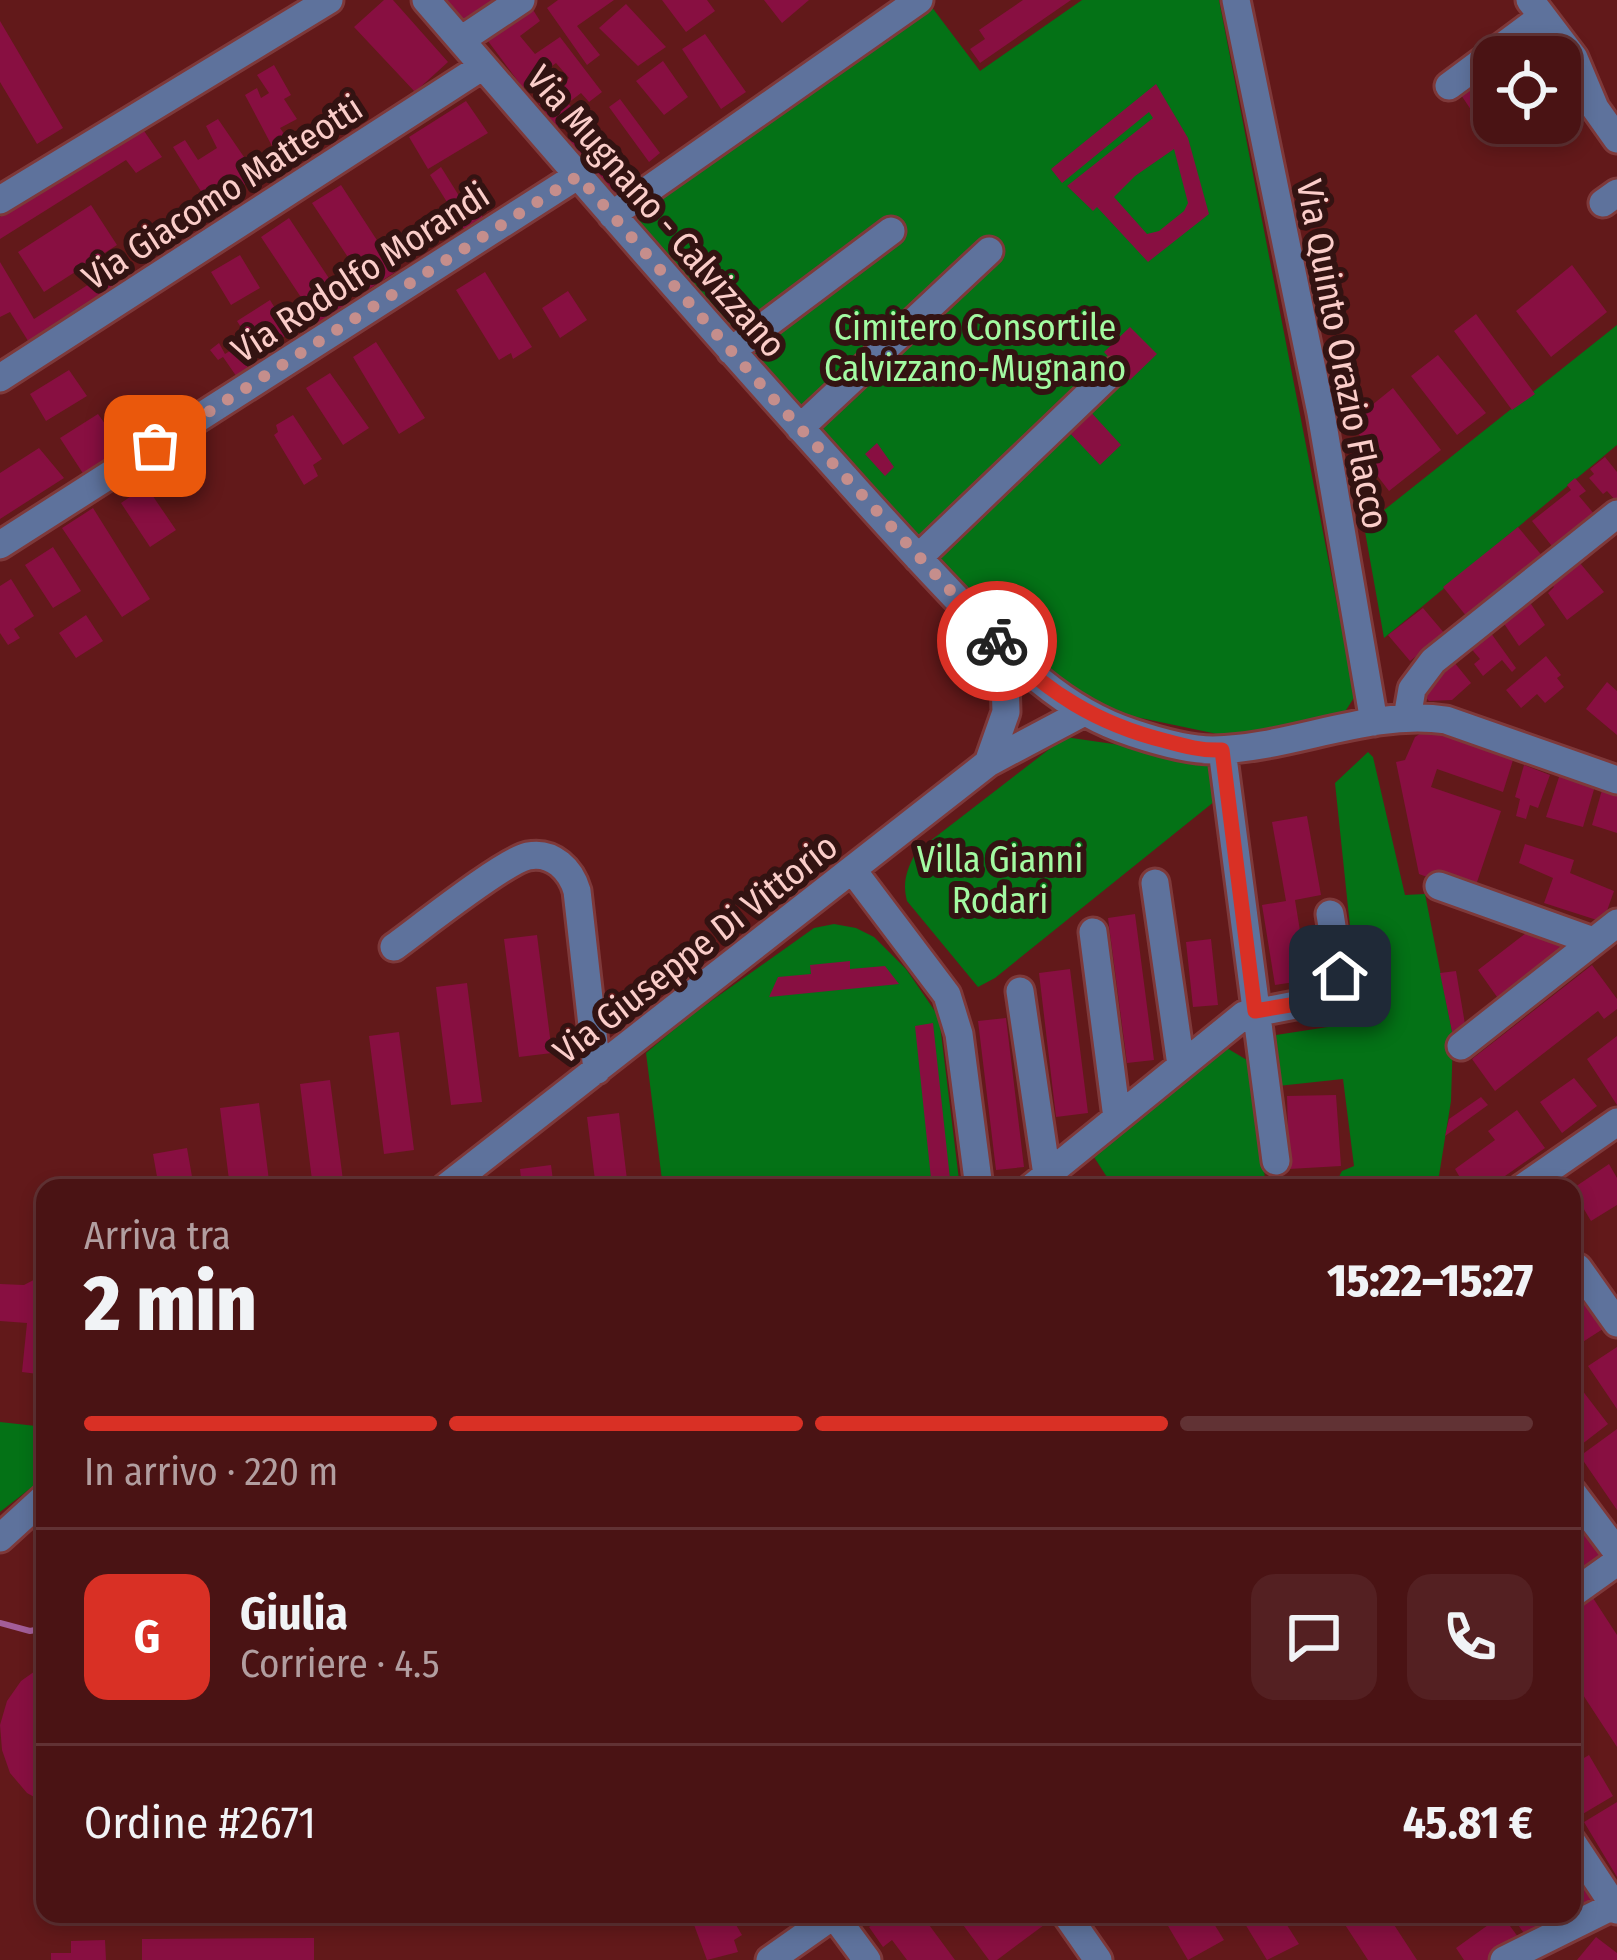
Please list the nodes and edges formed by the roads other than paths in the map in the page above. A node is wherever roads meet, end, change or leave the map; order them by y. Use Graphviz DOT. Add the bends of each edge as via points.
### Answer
graph roads {
  1 [pos="329,0"];
  2 [pos="426,0"];
  3 [pos="521,0"];
  4 [pos="919,0"];
  5 [pos="1236,0"];
  6 [pos="1536,9"];
  7 [pos="460,40"];
  8 [pos="483,66"];
  9 [pos="1449,86"];
  10 [pos="1617,139"];
  11 [pos="578,176"];
  12 [pos="0,200"];
  13 [pos="612,214"];
  14 [pos="891,231"];
  15 [pos="989,251"];
  16 [pos="730,351"];
  17 [pos="1112,372"];
  18 [pos="0,378"];
  19 [pos="800,428"];
  20 [pos="1617,514"];
  21 [pos="0,545"];
  22 [pos="917,558"];
  23 [pos="1004,648"];
  24 [pos="1047,688"];
  25 [pos="1006,712"];
  26 [pos="1084,712"];
  27 [pos="1407,718"];
  28 [pos="1374,722"];
  29 [pos="1031,738"];
  30 [pos="1222,750"];
  31 [pos="988,763"];
  32 [pos="1617,780"];
  33 [pos="1220,850"];
  34 [pos="854,872"];
  35 [pos="1231,879"];
  36 [pos="1155,884"];
  37 [pos="1439,886"];
  38 [pos="1330,914"];
  39 [pos="1617,923"];
  40 [pos="1093,932"];
  41 [pos="1593,941"];
  42 [pos="394,947"];
  43 [pos="1020,991"];
  44 [pos="1255,1011"];
  45 [pos="1461,1046"];
  46 [pos="1181,1065"];
  47 [pos="597,1070"];
  48 [pos="1117,1118"];
  49 [pos="1617,1122"];
  50 [pos="1276,1161"];
  51 [pos="457,1179"];
  52 [pos="978,1179"];
  53 [pos="1039,1179"];
  54 [pos="1041,1179"];
  55 [pos="1535,1179"];
  56 [pos="1581,1272"];
  57 [pos="1617,1323"];
  58 [pos="36,1503"];
  59 [pos="1581,1504"];
  60 [pos="5,1522"];
  61 [pos="0,1538"];
  62 [pos="1617,1552"];
  63 [pos="1617,1562"];
  64 [pos="1581,1588"];
  65 [pos="1581,1855"];
  66 [pos="1616,1907"];
  67 [pos="821,1923"];
  68 [pos="840,1923"];
  69 [pos="1072,1923"];
  70 [pos="770,1960"];
  71 [pos="867,1960"];
  72 [pos="1098,1960"];
  73 [pos="1504,1960"];
  1 -- 12 [label="street"];
  2 -- 7 [label="street, Via Mugnano - Calvizzano"];
  3 -- 7 [label="street"];
  4 -- 13 [label="street"];
  5 -- 28 [label="street, Via Quinto Orazio Flacco"];
  6 -- 9 [label="street"];
  6 -- 10 [label="street" via="1574,58"];
  7 -- 8 [label="street, Via Mugnano - Calvizzano"];
  8 -- 11 [label="street, Via Mugnano - Calvizzano"];
  8 -- 18 [label="street, Via Giacomo Matteotti"];
  11 -- 13 [label="street, Via Mugnano - Calvizzano"];
  11 -- 21 [label="street, Via Rodolfo Morandi"];
  13 -- 16 [label="street, Via Mugnano - Calvizzano"];
  14 -- 16 [label="street"];
  15 -- 19 [label="street"];
  16 -- 19 [label="street, Via Mugnano - Calvizzano"];
  17 -- 22 [label="street"];
  19 -- 22 [label="street, Via Mugnano - Calvizzano"];
  20 -- 27 [label="street" via="1433,661 1412,688"];
  22 -- 23 [label="street, Via Mugnano - Calvizzano"];
  23 -- 24 [label="street, Via Mugnano - Calvizzano"];
  23 -- 25 [label="street"];
  24 -- 25 [label="street"];
  24 -- 26 [label="street, Via Mugnano - Calvizzano"];
  24 -- 29 [label="street"];
  25 -- 31 [label="street"];
  26 -- 29 [label="street, Via Giuseppe Di Vittorio"];
  26 -- 30 [label="street, Via Mugnano - Calvizzano" via="1132,733"];
  27 -- 28 [label="street, Via Mugnano - Calvizzano"];
  27 -- 32 [label="street, Via Mugnano - Calvizzano" via="1469,726"];
  28 -- 30 [label="street, Via Mugnano - Calvizzano"];
  29 -- 31 [label="street, Via Giuseppe Di Vittorio"];
  30 -- 35 [label="street"];
  31 -- 34 [label="street, Via Giuseppe Di Vittorio"];
  33 -- 35 [label="street"];
  34 -- 47 [label="street, Via Giuseppe Di Vittorio"];
  34 -- 52 [label="street" via="947,995"];
  35 -- 44 [label="street"];
  36 -- 46 [label="street"];
  37 -- 41 [label="street"];
  38 -- 44 [label="street" via="1337,991"];
  39 -- 41 [label="street"];
  40 -- 48 [label="street"];
  41 -- 45 [label="street"];
  42 -- 47 [label="street" via="516,861 553,859 577,891"];
  43 -- 53 [label="street"];
  44 -- 46 [label="street"];
  44 -- 50 [label="street"];
  46 -- 48 [label="street"];
  47 -- 51 [label="street, Via Giuseppe Di Vittorio"];
  48 -- 54 [label="street"];
  49 -- 55 [label="street"];
  56 -- 57 [label="street"];
  58 -- 60 [label="street"];
  59 -- 62 [label="street"];
  60 -- 61 [label="street"];
  63 -- 64 [label="street"];
  65 -- 66 [label="street"];
  66 -- 73 [label="street"];
  67 -- 70 [label="street"];
  68 -- 71 [label="street"];
  69 -- 72 [label="street"];
}
